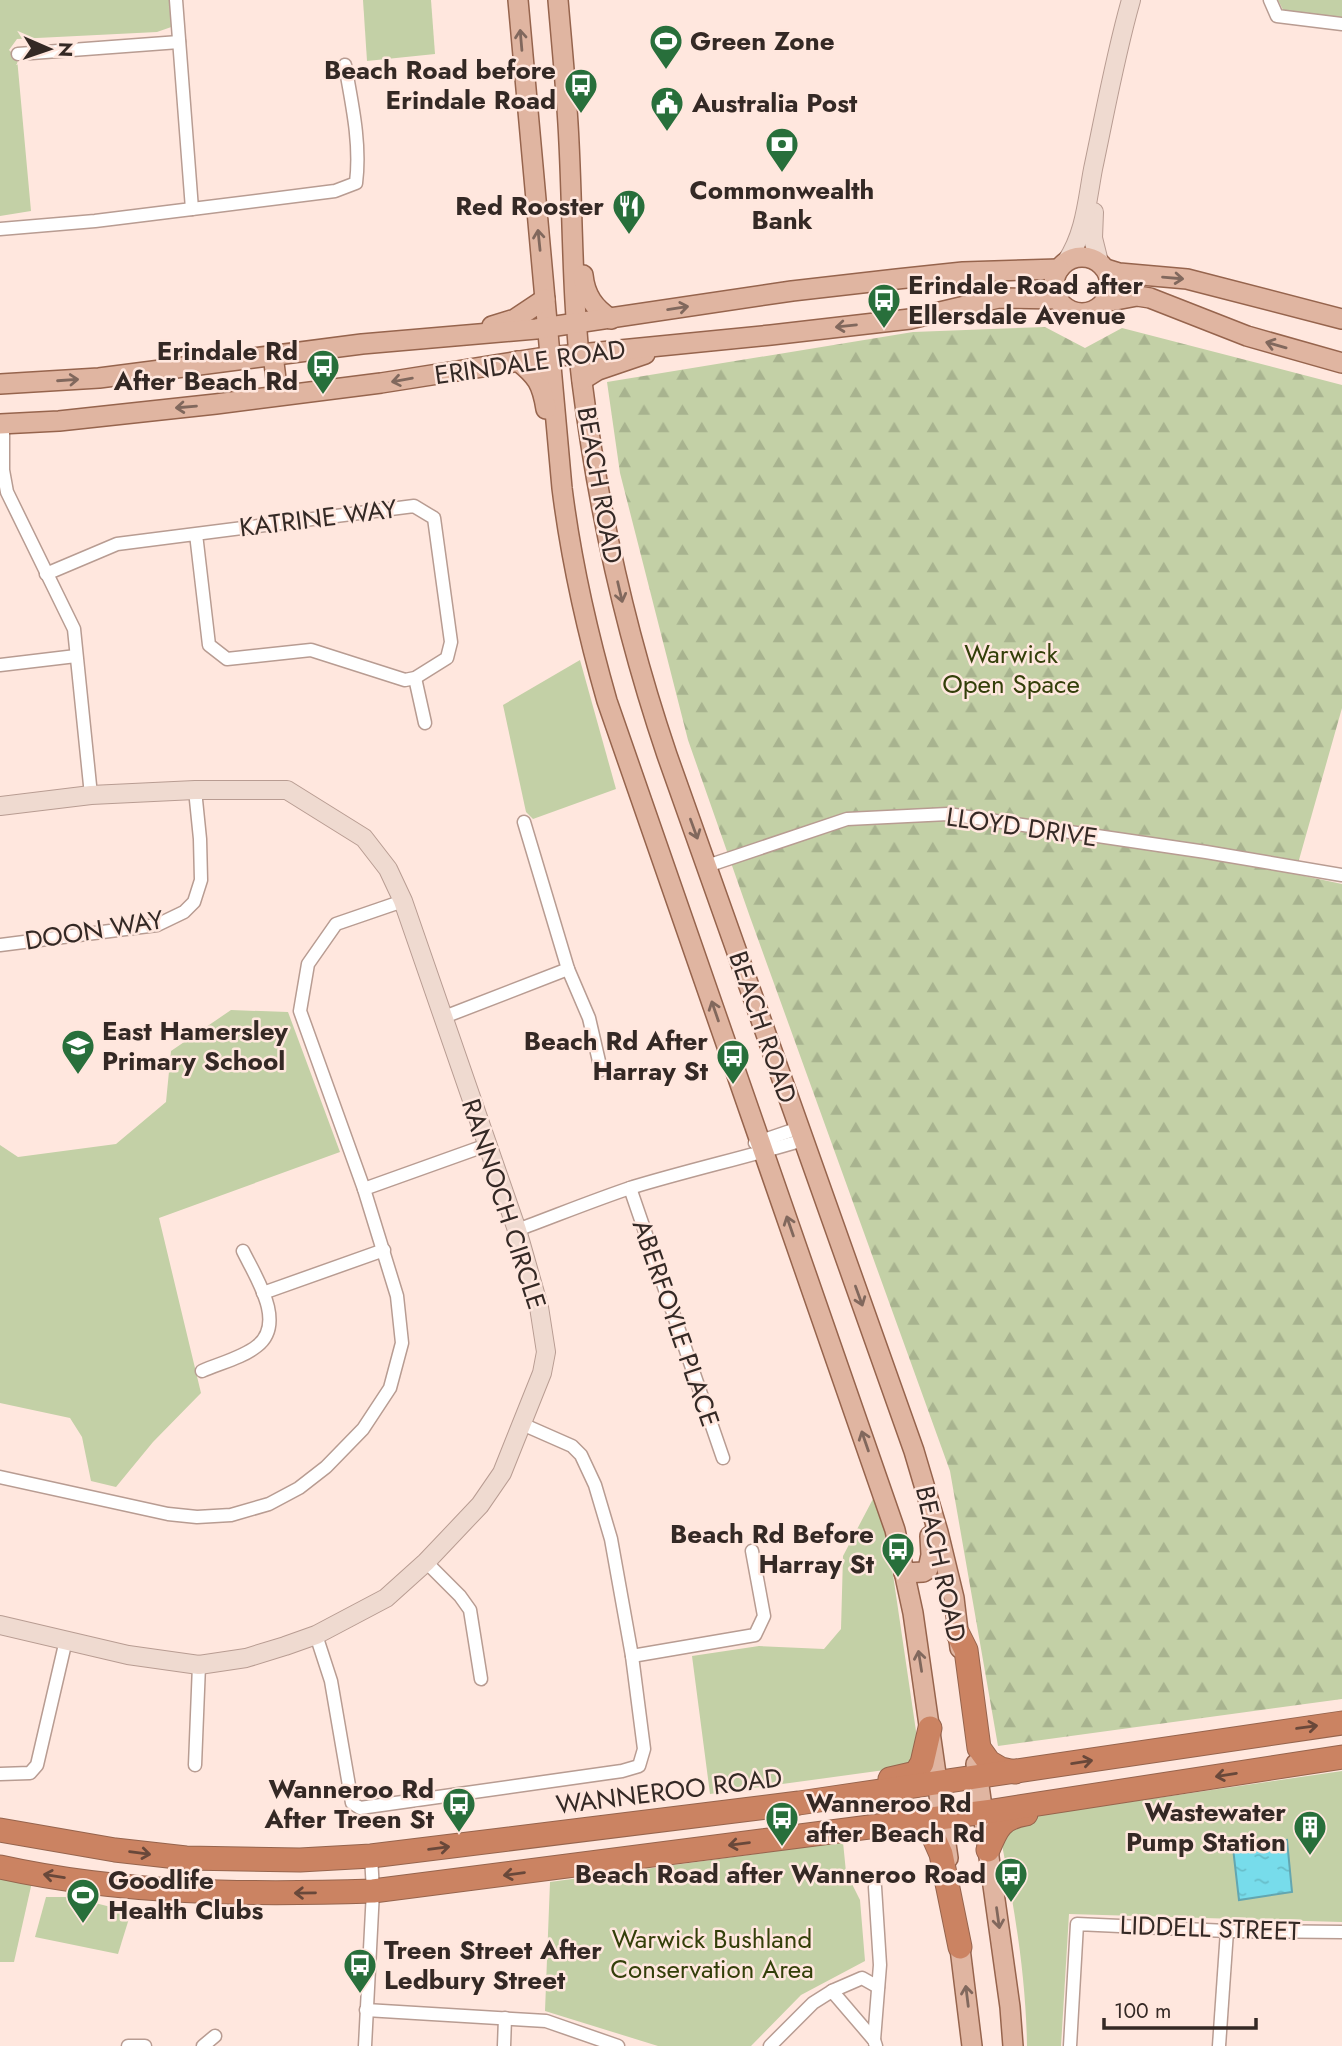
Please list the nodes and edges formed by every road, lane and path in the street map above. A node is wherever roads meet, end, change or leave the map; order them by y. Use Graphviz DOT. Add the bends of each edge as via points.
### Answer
graph roads {
  1 [pos="176,0"];
  2 [pos="518,0"];
  3 [pos="558,0"];
  4 [pos="1131,0"];
  5 [pos="1140,0"];
  6 [pos="1270,0"];
  7 [pos="1342,24"];
  8 [pos="179,42"];
  9 [pos="18,54"];
  10 [pos="345,65"];
  11 [pos="192,209"];
  12 [pos="571,210"];
  13 [pos="0,229"];
  14 [pos="1063,265"];
  15 [pos="1102,265"];
  16 [pos="545,299"];
  17 [pos="1058,299"];
  18 [pos="1105,302"];
  19 [pos="611,318"];
  20 [pos="1342,319"];
  21 [pos="577,324"];
  22 [pos="548,327"];
  23 [pos="733,338"];
  24 [pos="420,340"];
  25 [pos="579,353"];
  26 [pos="273,355"];
  27 [pos="550,356"];
  28 [pos="518,361"];
  29 [pos="1342,363"];
  30 [pos="582,380"];
  31 [pos="0,384"];
  32 [pos="278,395"];
  33 [pos="1,424"];
  34 [pos="560,468"];
  35 [pos="195,534"];
  36 [pos="46,573"];
  37 [pos="76,656"];
  38 [pos="0,665"];
  39 [pos="415,678"];
  40 [pos="425,723"];
  41 [pos="195,790"];
  42 [pos="91,795"];
  43 [pos="0,806"];
  44 [pos="524,822"];
  45 [pos="707,866"];
  46 [pos="1342,875"];
  47 [pos="403,901"];
  48 [pos="0,945"];
  49 [pos="568,969"];
  50 [pos="444,1017"];
  51 [pos="601,1070"];
  52 [pos="801,1134"];
  53 [pos="486,1145"];
  54 [pos="762,1146"];
  55 [pos="630,1188"];
  56 [pos="364,1189"];
  57 [pos="517,1230"];
  58 [pos="384,1250"];
  59 [pos="243,1251"];
  60 [pos="263,1293"];
  61 [pos="202,1371"];
  62 [pos="522,1424"];
  63 [pos="723,1458"];
  64 [pos="0,1477"];
  65 [pos="926,1489"];
  66 [pos="752,1551"];
  67 [pos="426,1562"];
  68 [pos="904,1573"];
  69 [pos="0,1625"];
  70 [pos="958,1634"];
  71 [pos="316,1635"];
  72 [pos="66,1640"];
  73 [pos="632,1656"];
  74 [pos="199,1665"];
  75 [pos="481,1679"];
  76 [pos="1342,1723"];
  77 [pos="930,1728"];
  78 [pos="1342,1758"];
  79 [pos="195,1765"];
  80 [pos="1015,1772"];
  81 [pos="0,1774"];
  82 [pos="978,1778"];
  83 [pos="1176,1783"];
  84 [pos="938,1784"];
  85 [pos="799,1803"];
  86 [pos="982,1812"];
  87 [pos="943,1818"];
  88 [pos="904,1823"];
  89 [pos="0,1830"];
  90 [pos="988,1850"];
  91 [pos="372,1856"];
  92 [pos="0,1867"];
  93 [pos="875,1887"];
  94 [pos="373,1891"];
  95 [pos="1227,1931"];
  96 [pos="1342,1932"];
  97 [pos="960,1947"];
  98 [pos="878,1987"];
  99 [pos="832,1991"];
  100 [pos="366,2010"];
  101 [pos="505,2018"];
  102 [pos="215,2036"];
  103 [pos="874,2043"];
  104 [pos="128,2046"];
  105 [pos="145,2046"];
  106 [pos="203,2046"];
  107 [pos="365,2046"];
  108 [pos="504,2046"];
  109 [pos="618,2046"];
  110 [pos="770,2046"];
  111 [pos="972,2046"];
  112 [pos="1013,2046"];
  113 [pos="1070,2046"];
  114 [pos="1219,2046"];
  1 -- 8 [label="street"];
  16 -- 2 [label="main road, BEACH ROAD, one-way"];
  3 -- 12 [label="main road, BEACH ROAD"];
  4 -- 14 [label="street" via="1084,221 1075,248"];
  5 -- 15 [label="street" via="1092,222"];
  6 -- 7 [label="street" via="1277,16"];
  8 -- 9 [label="street"];
  8 -- 11 [label="street"];
  10 -- 11 [label="street" via="359,164 356,183 335,191"];
  11 -- 13 [label="street"];
  12 -- 19 [label="main road" via="584,288 599,312"];
  12 -- 21 [label="main road, BEACH ROAD"];
  14 -- 15 [label="main road, ERINDALE ROAD" via="1082,257"];
  14 -- 17 [label="main road" via="1055,278"];
  19 -- 14 [label="main road, ERINDALE ROAD, one-way" via="792,291"];
  15 -- 18 [label="main road" via="1110,285"];
  15 -- 20 [label="main road, ERINDALE ROAD, one-way" via="1119,272 1187,279"];
  16 -- 22 [label="main road, BEACH ROAD"];
  16 -- 24 [label="main road" via="515,319"];
  17 -- 18 [label="main road, ERINDALE ROAD" via="1081,313"];
  17 -- 23 [label="main road, ERINDALE ROAD, one-way" via="999,298 910,319"];
  29 -- 18 [label="main road, ERINDALE ROAD, one-way" via="1247,336 1150,298"];
  19 -- 21 [label="main road, ERINDALE ROAD"];
  21 -- 22 [label="main road, ERINDALE ROAD"];
  21 -- 25 [label="main road, BEACH ROAD"];
  22 -- 24 [label="main road, ERINDALE ROAD"];
  22 -- 27 [label="main road, BEACH ROAD"];
  23 -- 25 [label="main road, ERINDALE ROAD"];
  23 -- 30 [label="main road" via="706,349 646,354"];
  24 -- 26 [label="main road, ERINDALE ROAD"];
  25 -- 27 [label="main road, ERINDALE ROAD"];
  25 -- 30 [label="main road, BEACH ROAD"];
  31 -- 26 [label="main road, ERINDALE ROAD, one-way" via="99,378"];
  26 -- 32 [label="main road"];
  27 -- 28 [label="main road, ERINDALE ROAD"];
  27 -- 34 [label="main road, BEACH ROAD"];
  28 -- 32 [label="main road, ERINDALE ROAD, one-way"];
  28 -- 34 [label="main road" via="534,373 543,391"];
  30 -- 45 [label="main road, BEACH ROAD, one-way" via="594,465 629,630 646,693"];
  32 -- 33 [label="main road, ERINDALE ROAD, one-way"];
  33 -- 36 [label="street" via="7,492"];
  54 -- 34 [label="main road, BEACH ROAD, one-way" via="607,701 588,634"];
  35 -- 36 [label="street, KATRINE WAY" via="117,544"];
  35 -- 39 [label="street" via="209,645 227,659 311,650 405,680"];
  35 -- 39 [label="street, KATRINE WAY" via="414,506 434,517 451,642 447,658"];
  36 -- 37 [label="street" via="74,629"];
  37 -- 38 [label="street"];
  37 -- 42 [label="street"];
  39 -- 40 [label="street"];
  41 -- 42 [label="street, RANNOCH CIRCLE"];
  41 -- 47 [label="street, RANNOCH CIRCLE" via="287,790 364,838 388,869"];
  41 -- 48 [label="street, DOON WAY" via="201,880 194,902 184,912 157,925"];
  42 -- 43 [label="street, RANNOCH CIRCLE"];
  44 -- 49 [label="street"];
  45 -- 46 [label="street, LLOYD DRIVE" via="847,819 948,814"];
  45 -- 52 [label="main road, BEACH ROAD"];
  47 -- 50 [label="street, RANNOCH CIRCLE"];
  47 -- 56 [label="street" via="336,924 308,964 300,1010"];
  49 -- 50 [label="street"];
  49 -- 51 [label="street" via="589,1018"];
  50 -- 53 [label="street, RANNOCH CIRCLE"];
  52 -- 54 [label="street"];
  52 -- 65 [label="main road, BEACH ROAD, one-way"];
  53 -- 56 [label="street"];
  53 -- 57 [label="street, RANNOCH CIRCLE"];
  54 -- 55 [label="street"];
  68 -- 54 [label="main road, BEACH ROAD, one-way" via="895,1530"];
  55 -- 57 [label="street"];
  55 -- 63 [label="street, ABERFOYLE PLACE"];
  56 -- 58 [label="street"];
  57 -- 62 [label="street, RANNOCH CIRCLE" via="539,1307 546,1352"];
  58 -- 60 [label="street"];
  58 -- 64 [label="street" via="402,1328 400,1356 390,1388 363,1429 299,1488 269,1504 231,1515 197,1517"];
  59 -- 60 [label="street"];
  60 -- 61 [label="street" via="271,1320 260,1345"];
  62 -- 67 [label="street, RANNOCH CIRCLE" via="491,1490"];
  62 -- 73 [label="street" via="572,1446 590,1472 611,1539"];
  65 -- 68 [label="main road" via="930,1562 923,1572"];
  65 -- 70 [label="main road, BEACH ROAD" via="954,1598"];
  66 -- 73 [label="street" via="764,1616 755,1635"];
  67 -- 71 [label="street, RANNOCH CIRCLE" via="386,1598"];
  67 -- 75 [label="street" via="470,1610"];
  77 -- 68 [label="main road, BEACH ROAD, one-way"];
  69 -- 72 [label="street, RANNOCH CIRCLE"];
  70 -- 80 [label="highway" via="966,1650 979,1748 989,1762"];
  70 -- 82 [label="main road, BEACH ROAD"];
  71 -- 73 [label="street" via="331,1681 352,1803 360,1808 639,1766 644,1749"];
  71 -- 74 [label="street, RANNOCH CIRCLE" via="246,1658"];
  72 -- 74 [label="street, RANNOCH CIRCLE"];
  72 -- 81 [label="street" via="37,1765 30,1773"];
  74 -- 79 [label="street"];
  80 -- 76 [label="highway, WANNEROO ROAD, one-way"];
  77 -- 84 [label="main road, BEACH ROAD"];
  77 -- 85 [label="highway" via="916,1773"];
  78 -- 83 [label="highway, one-way"];
  80 -- 82 [label="highway, WANNEROO ROAD"];
  82 -- 84 [label="highway, WANNEROO ROAD"];
  82 -- 86 [label="main road, BEACH ROAD"];
  83 -- 86 [label="highway"];
  83 -- 90 [label="highway" via="1009,1817"];
  84 -- 85 [label="highway, WANNEROO ROAD"];
  84 -- 87 [label="main road, BEACH ROAD"];
  91 -- 85 [label="highway, WANNEROO ROAD, one-way"];
  86 -- 87 [label="highway"];
  86 -- 90 [label="main road, BEACH ROAD"];
  87 -- 88 [label="highway"];
  87 -- 97 [label="main road, BEACH ROAD"];
  88 -- 94 [label="highway, one-way"];
  88 -- 97 [label="highway" via="930,1829 941,1854"];
  89 -- 91 [label="highway, WANNEROO ROAD, one-way" via="186,1858"];
  90 -- 112 [label="main road, BEACH ROAD, one-way"];
  91 -- 94 [label="street"];
  94 -- 92 [label="highway, one-way" via="169,1890"];
  93 -- 98 [label="street"];
  94 -- 100 [label="street"];
  95 -- 96 [label="street, LIDDELL STREET"];
  95 -- 113 [label="street, LIDDELL STREET" via="1077,1924"];
  95 -- 114 [label="street"];
  111 -- 97 [label="main road, BEACH ROAD, one-way"];
  98 -- 99 [label="street" via="862,1979"];
  98 -- 103 [label="street"];
  99 -- 103 [label="street"];
  99 -- 110 [label="street" via="813,2003"];
  100 -- 101 [label="street"];
  100 -- 107 [label="street"];
  101 -- 108 [label="street"];
  101 -- 109 [label="street" via="546,2021"];
  102 -- 106 [label="street"];
  104 -- 105 [label="street"];
}
